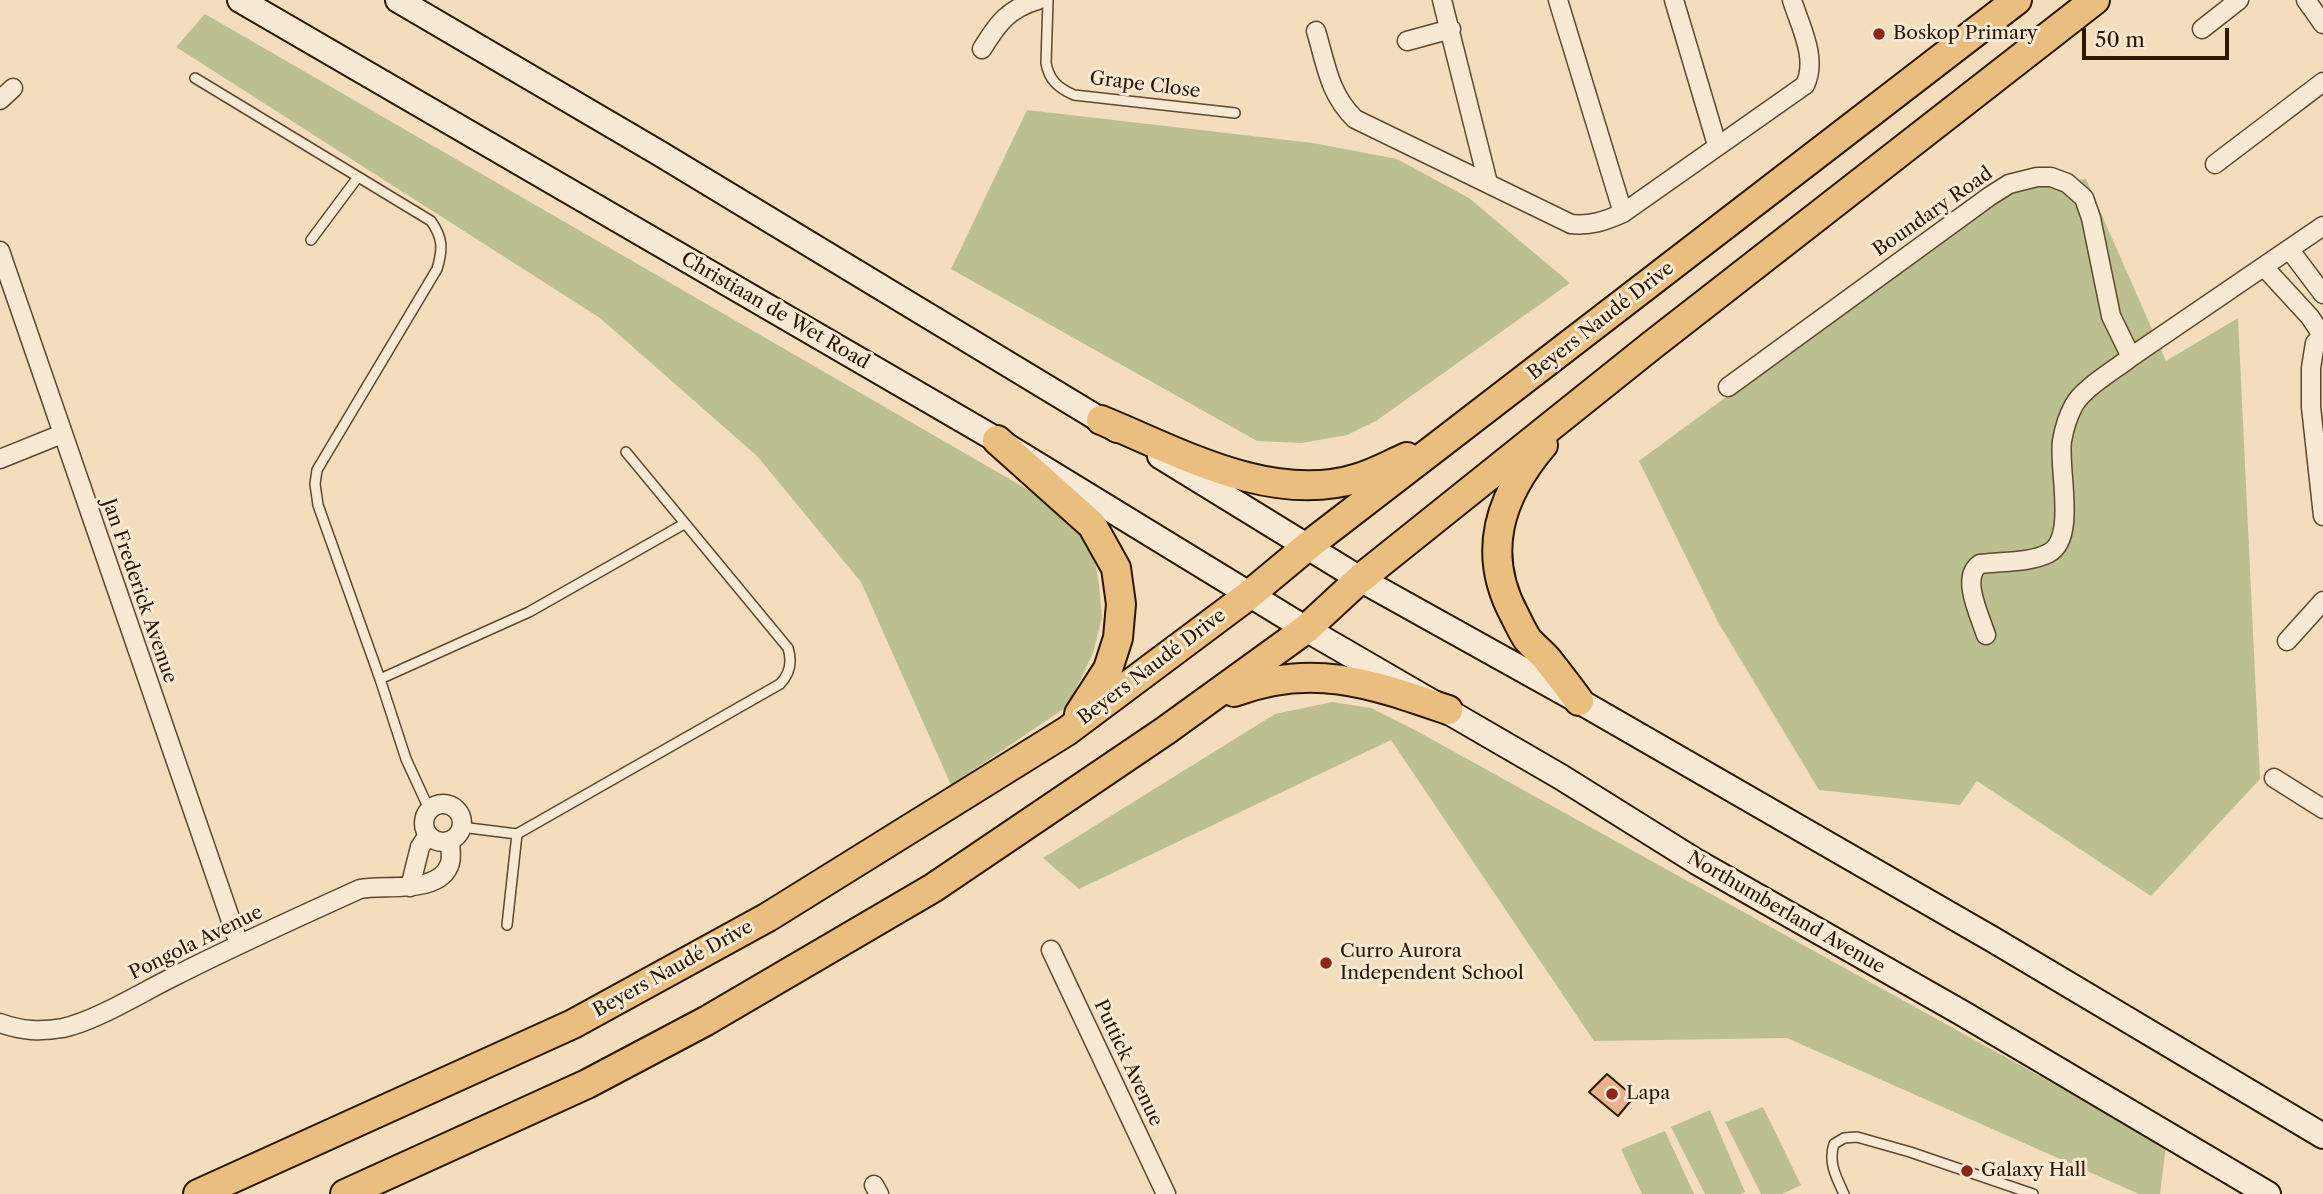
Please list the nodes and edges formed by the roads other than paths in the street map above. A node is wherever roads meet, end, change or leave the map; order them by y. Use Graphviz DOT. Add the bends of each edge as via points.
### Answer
graph roads {
  1 [pos="240,0"];
  2 [pos="398,0"];
  3 [pos="1038,0"];
  4 [pos="1048,0"];
  5 [pos="1442,0"];
  6 [pos="1558,0"];
  7 [pos="1674,0"];
  8 [pos="1791,0"];
  9 [pos="2017,0"];
  10 [pos="2095,0"];
  11 [pos="2239,0"];
  12 [pos="2306,0"];
  13 [pos="2323,24"];
  14 [pos="1451,29"];
  15 [pos="2202,29"];
  16 [pos="1316,31"];
  17 [pos="1406,41"];
  18 [pos="982,48"];
  19 [pos="195,78"];
  20 [pos="2323,82"];
  21 [pos="1235,113"];
  22 [pos="1717,145"];
  23 [pos="2215,163"];
  24 [pos="358,177"];
  25 [pos="1488,183"];
  26 [pos="1623,213"];
  27 [pos="2323,226"];
  28 [pos="311,240"];
  29 [pos="2289,249"];
  30 [pos="0,251"];
  31 [pos="2264,267"];
  32 [pos="2323,294"];
  33 [pos="2322,334"];
  34 [pos="2131,357"];
  35 [pos="1728,387"];
  36 [pos="1572,410"];
  37 [pos="1101,420"];
  38 [pos="1458,432"];
  39 [pos="62,434"];
  40 [pos="997,440"];
  41 [pos="626,452"];
  42 [pos="0,459"];
  43 [pos="2323,516"];
  44 [pos="684,524"];
  45 [pos="1309,545"];
  46 [pos="1360,579"];
  47 [pos="1249,595"];
  48 [pos="2323,601"];
  49 [pos="1306,629"];
  50 [pos="1986,635"];
  51 [pos="2287,641"];
  52 [pos="380,679"];
  53 [pos="1580,701"];
  54 [pos="1204,704"];
  55 [pos="1448,710"];
  56 [pos="1067,731"];
  57 [pos="2274,778"];
  58 [pos="429,809"];
  59 [pos="2323,809"];
  60 [pos="456,834"];
  61 [pos="517,834"];
  62 [pos="428,835"];
  63 [pos="410,887"];
  64 [pos="507,925"];
  65 [pos="239,944"];
  66 [pos="1051,950"];
  67 [pos="0,1023"];
  68 [pos="2323,1136"];
  69 [pos="198,1194"];
  70 [pos="345,1194"];
  71 [pos="1166,1194"];
  72 [pos="1844,1194"];
  73 [pos="2033,1194"];
  74 [pos="2268,1194"];
  1 -- 40 [label="main road, Christiaan de Wet Road"];
  2 -- 37 [label="main road"];
  3 -- 18 [label="street" via="1015,8"];
  4 -- 21 [label="lane, Grape Close" via="1046,63 1061,89"];
  5 -- 14 [label="street"];
  6 -- 26 [label="street"];
  7 -- 22 [label="street"];
  8 -- 22 [label="street" via="1809,53 1811,68 1805,85"];
  9 -- 38 [label="main road, Beyers Naudé Drive"];
  10 -- 36 [label="main road"];
  11 -- 15 [label="street"];
  12 -- 13 [label="street"];
  14 -- 17 [label="street"];
  14 -- 25 [label="street"];
  16 -- 25 [label="street" via="1333,92 1355,119"];
  19 -- 24 [label="lane"];
  20 -- 23 [label="street"];
  22 -- 26 [label="street"];
  24 -- 28 [label="lane"];
  24 -- 52 [label="lane" via="430,221 442,245 437,269 317,470 315,484 318,505"];
  25 -- 26 [label="street" via="1571,224 1586,226"];
  27 -- 29 [label="street"];
  29 -- 31 [label="street"];
  29 -- 32 [label="street"];
  30 -- 39 [label="street, Jan Frederick Avenue"];
  31 -- 33 [label="street"];
  31 -- 34 [label="street"];
  33 -- 43 [label="street" via="2313,349 2311,407"];
  34 -- 35 [label="street, Boundary Road" via="2111,316 2084,198 2067,183 2038,177 2009,184"];
  34 -- 50 [label="street" via="2086,392 2067,419 2061,475 2065,523 2056,548 2034,558 1980,564 1971,573"];
  36 -- 46 [label="main road"];
  36 -- 53 [label="main road" via="1528,463 1504,511 1496,561 1510,607 1528,639"];
  37 -- 38 [label="main road" via="1235,474 1280,484 1357,479"];
  37 -- 45 [label="main road"];
  38 -- 45 [label="main road, Beyers Naudé Drive"];
  39 -- 42 [label="street"];
  39 -- 65 [label="street, Jan Frederick Avenue"];
  40 -- 47 [label="main road, Christiaan de Wet Road"];
  40 -- 56 [label="main road" via="1092,524 1116,568 1121,604 1118,638 1108,669"];
  41 -- 44 [label="lane"];
  44 -- 52 [label="lane" via="529,612"];
  44 -- 61 [label="lane" via="789,648 788,673 780,684"];
  45 -- 46 [label="main road"];
  45 -- 47 [label="main road, Beyers Naudé Drive"];
  46 -- 49 [label="main road"];
  46 -- 53 [label="main road"];
  47 -- 49 [label="main road, Christiaan de Wet Road"];
  47 -- 56 [label="main road, Beyers Naudé Drive"];
  48 -- 51 [label="street"];
  49 -- 54 [label="main road"];
  49 -- 55 [label="main road, Northumberland Avenue"];
  52 -- 58 [label="lane" via="406,759"];
  53 -- 68 [label="main road"];
  54 -- 55 [label="main road" via="1255,684 1313,676 1394,691"];
  54 -- 70 [label="main road" via="933,888 706,1021 587,1084"];
  55 -- 74 [label="main road, Northumberland Avenue" via="1697,862"];
  56 -- 69 [label="main road, Beyers Naudé Drive" via="768,918 573,1024"];
  57 -- 59 [label="street"];
  58 -- 60 [label="street" via="442,804 453,807 460,816"];
  58 -- 62 [label="street" via="424,824"];
  60 -- 61 [label="lane"];
  60 -- 62 [label="street" via="438,841"];
  60 -- 63 [label="street, Pongola Avenue" via="444,874 431,883"];
  61 -- 64 [label="lane"];
  62 -- 63 [label="street" via="420,846"];
  63 -- 65 [label="street, Pongola Avenue" via="360,889"];
  65 -- 67 [label="street, Pongola Avenue" via="66,1027 21,1030"];
  66 -- 71 [label="street, Puttick Avenue"];
  72 -- 73 [label="lane" via="1831,1154 1834,1143 1857,1137"];
}
